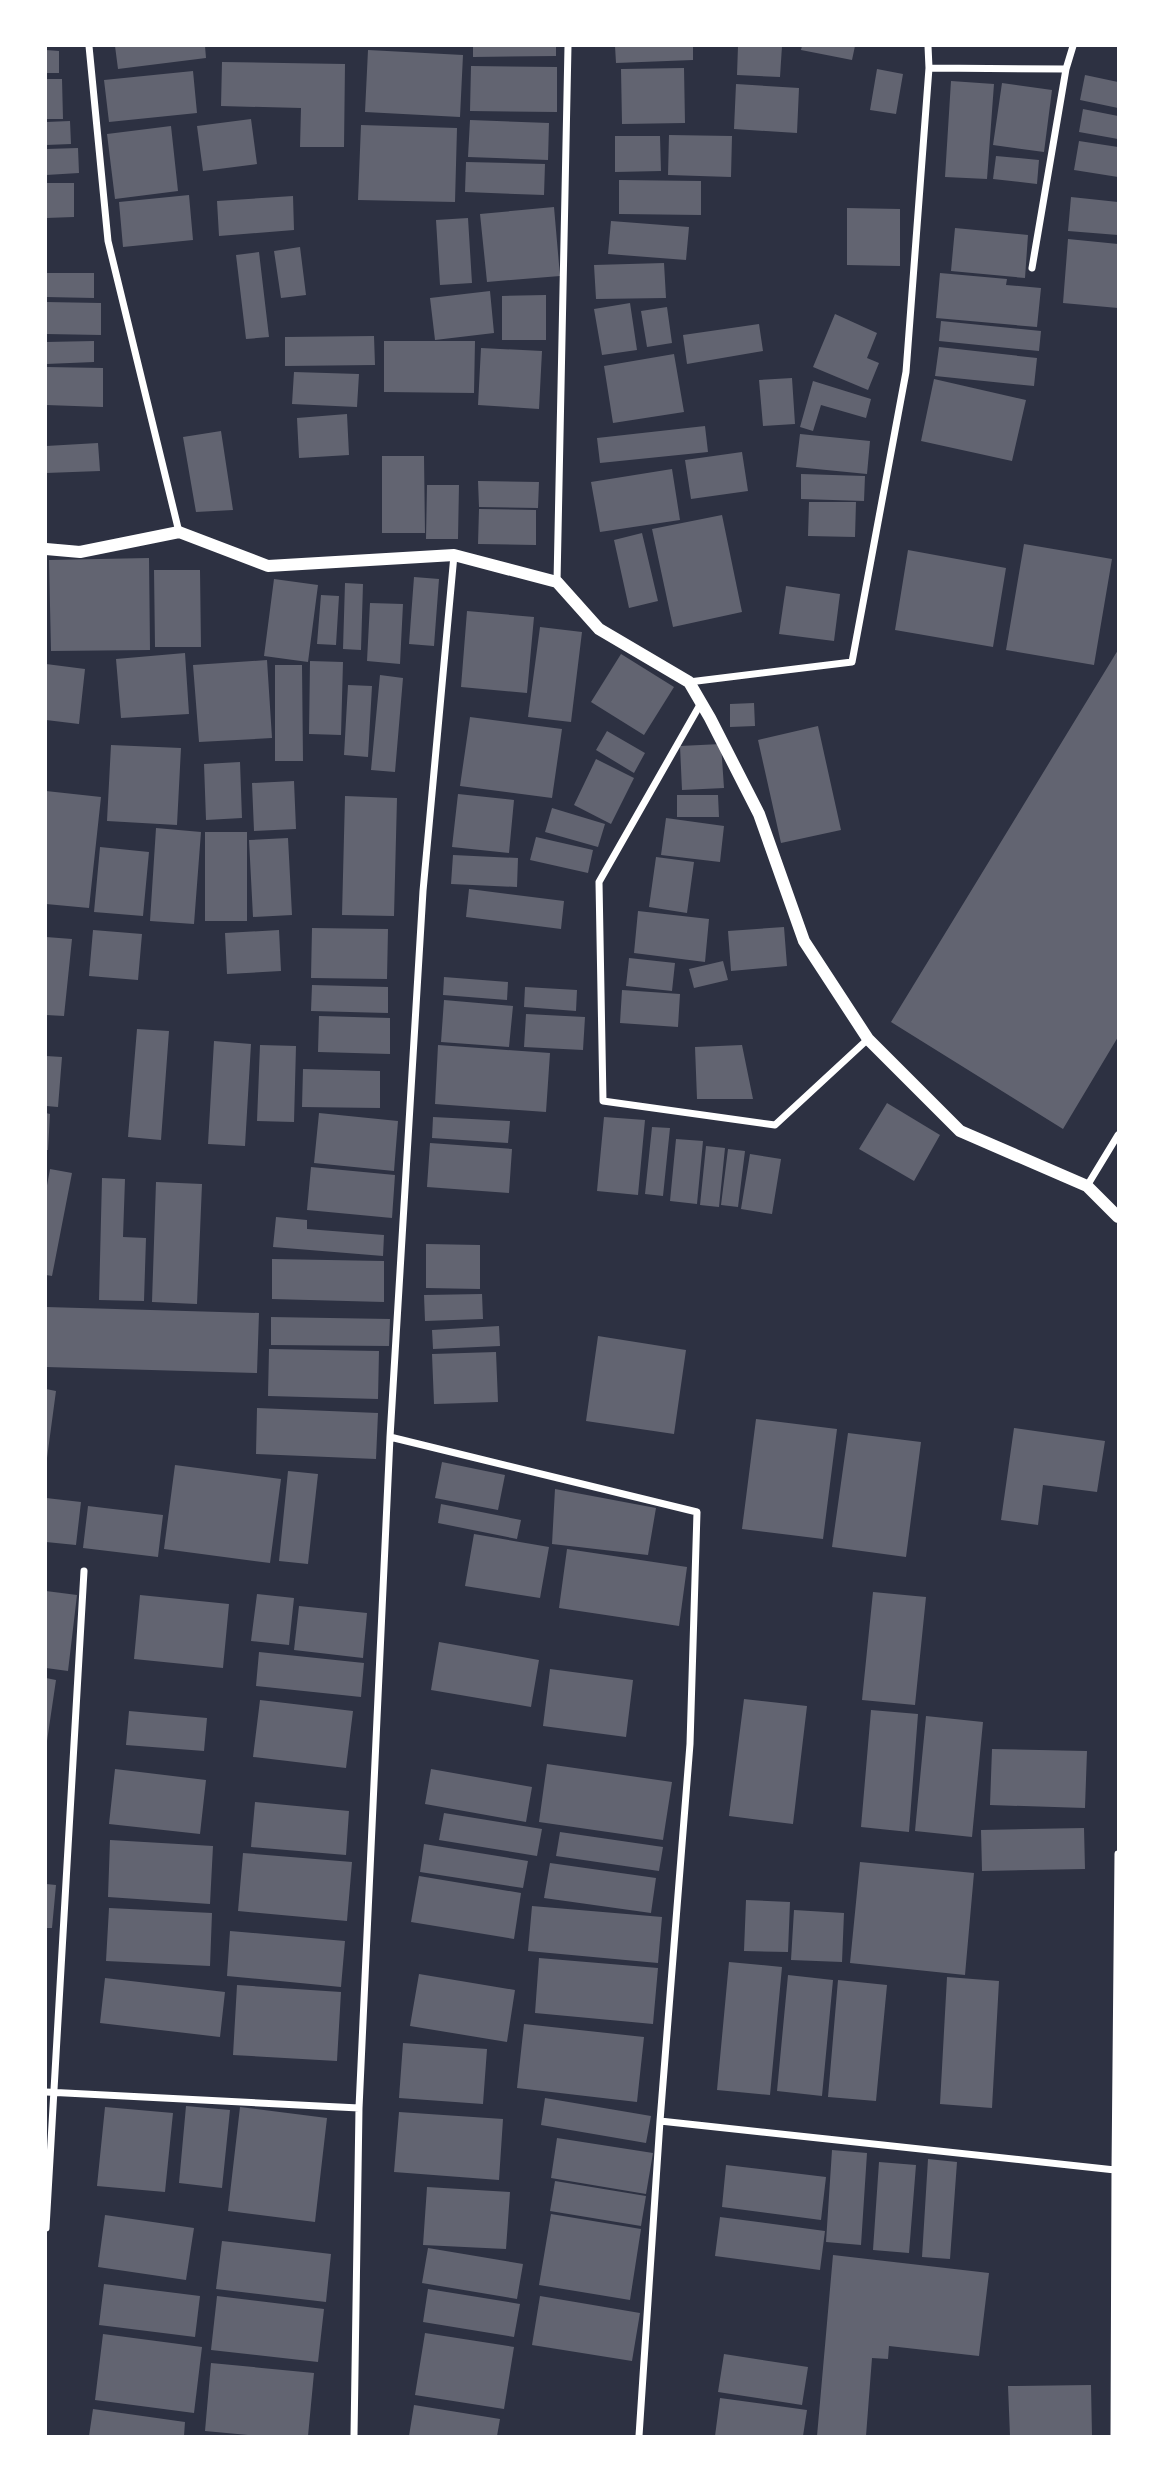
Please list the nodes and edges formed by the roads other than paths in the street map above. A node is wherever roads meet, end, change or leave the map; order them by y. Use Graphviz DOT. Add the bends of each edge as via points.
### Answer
graph roads {
  1 [pos="89,46"];
  2 [pos="568,46"];
  3 [pos="928,46"];
  4 [pos="1073,46"];
  5 [pos="929,68"];
  6 [pos="1066,69"];
  7 [pos="1032,268"];
  8 [pos="179,532"];
  9 [pos="46,549"];
  10 [pos="454,555"];
  11 [pos="558,582"];
  12 [pos="689,682"];
  13 [pos="701,703"];
  14 [pos="868,1039"];
  15 [pos="1118,1135"];
  16 [pos="1087,1186"];
  17 [pos="1118,1217"];
  18 [pos="390,1437"];
  19 [pos="83,1571"];
  20 [pos="1118,1854"];
  21 [pos="49,2093"];
  22 [pos="359,2108"];
  23 [pos="660,2121"];
  24 [pos="1117,2170"];
  25 [pos="46,2228"];
  26 [pos="354,2437"];
  27 [pos="639,2437"];
  28 [pos="1114,2437"];
  1 -- 8 [label="street" via="108,241"];
  2 -- 11 [label="street"];
  3 -- 5 [label="street"];
  4 -- 6 [label="street"];
  5 -- 6 [label="street"];
  5 -- 12 [label="street" via="905,372 852,663"];
  6 -- 7 [label="street"];
  8 -- 9 [label="street" via="80,552"];
  8 -- 10 [label="street" via="268,566"];
  10 -- 11 [label="street"];
  10 -- 18 [label="street" via="423,891"];
  11 -- 12 [label="street" via="599,629"];
  12 -- 13 [label="street"];
  13 -- 14 [label="street" via="759,814 804,940"];
  13 -- 14 [label="street" via="600,882 603,1101 775,1125"];
  14 -- 16 [label="street" via="960,1131"];
  15 -- 16 [label="street"];
  16 -- 17 [label="street"];
  18 -- 22 [label="street"];
  18 -- 23 [label="street" via="697,1512 690,1744"];
  19 -- 21 [label="street"];
  20 -- 24 [label="street"];
  21 -- 22 [label="street"];
  21 -- 25 [label="street"];
  22 -- 26 [label="street"];
  23 -- 24 [label="street"];
  23 -- 27 [label="street"];
  24 -- 28 [label="street"];
}
